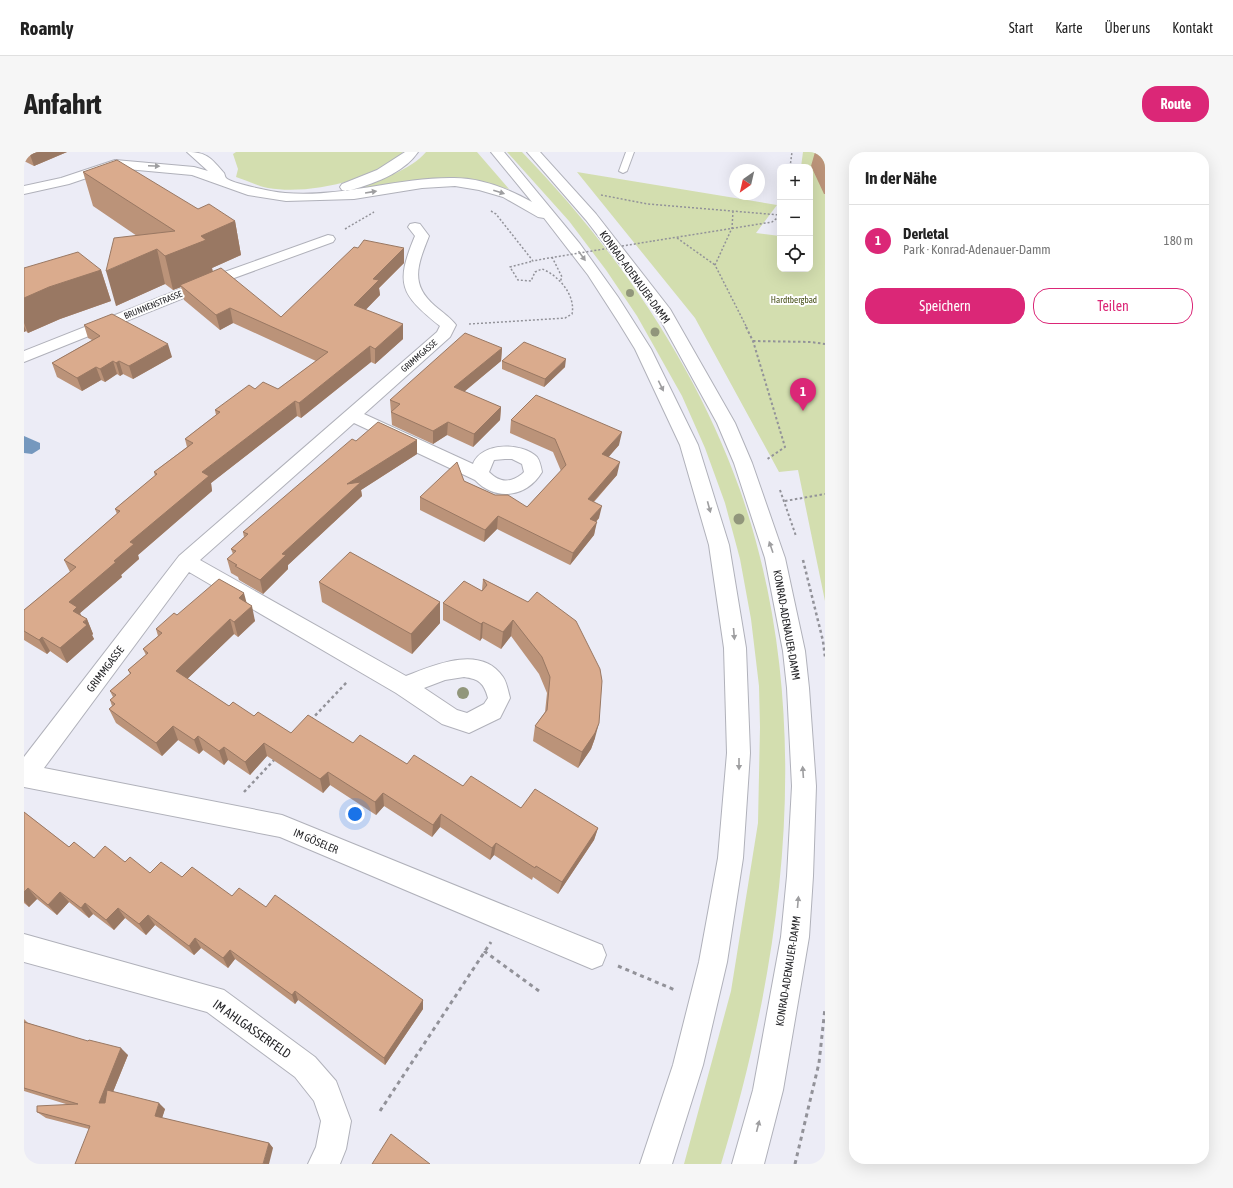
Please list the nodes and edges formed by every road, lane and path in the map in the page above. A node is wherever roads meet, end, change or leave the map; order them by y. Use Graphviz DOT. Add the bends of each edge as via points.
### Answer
graph roads {
  1 [pos="193,152"];
  2 [pos="412,152"];
  3 [pos="497,152"];
  4 [pos="533,152"];
  5 [pos="630,152"];
  6 [pos="792,152"];
  7 [pos="144,154"];
  8 [pos="168,155"];
  9 [pos="210,157"];
  10 [pos="115,164"];
  11 [pos="790,164"];
  12 [pos="194,171"];
  13 [pos="623,171"];
  14 [pos="223,180"];
  15 [pos="24,190"];
  16 [pos="596,194"];
  17 [pos="318,196"];
  18 [pos="486,208"];
  19 [pos="379,210"];
  20 [pos="733,211"];
  21 [pos="777,215"];
  22 [pos="777,218"];
  23 [pos="559,224"];
  24 [pos="415,227"];
  25 [pos="732,228"];
  26 [pos="677,238"];
  27 [pos="328,239"];
  28 [pos="551,254"];
  29 [pos="533,261"];
  30 [pos="714,264"];
  31 [pos="560,282"];
  32 [pos="448,325"];
  33 [pos="753,341"];
  34 [pos="825,344"];
  35 [pos="24,357"];
  36 [pos="352,415"];
  37 [pos="766,460"];
  38 [pos="482,476"];
  39 [pos="825,494"];
  40 [pos="785,501"];
  41 [pos="186,561"];
  42 [pos="404,686"];
  43 [pos="337,693"];
  44 [pos="308,724"];
  45 [pos="276,758"];
  46 [pos="25,775"];
  47 [pos="224,814"];
  48 [pos="488,947"];
  49 [pos="24,948"];
  50 [pos="484,951"];
  51 [pos="592,955"];
  52 [pos="675,990"];
  53 [pos="539,991"];
  54 [pos="825,1008"];
  55 [pos="380,1112"];
  56 [pos="324,1164"];
  57 [pos="656,1164"];
  58 [pos="748,1164"];
  59 [pos="795,1164"];
  1 -- 9 [label="main road"];
  2 -- 17 [label="main road" via="404,161 360,183"];
  3 -- 23 [label="main road"];
  58 -- 4 [label="main road, KONRAD-ADENAUER-DAMM, one-way" via="768,1090 795,937 800,876 804,786 798,688 794,651 775,558 726,423 662,309 590,217"];
  5 -- 13 [label="lane"];
  6 -- 11 [label="path"];
  7 -- 10 [label="main road"];
  8 -- 12 [label="main road"];
  9 -- 14 [label="main road"];
  10 -- 12 [label="main road, one-way"];
  10 -- 15 [label="main road" via="64,181"];
  12 -- 14 [label="main road"];
  14 -- 17 [label="main road" via="254,192 286,197"];
  16 -- 20 [label="path" via="648,204"];
  17 -- 23 [label="main road, one-way" via="354,195 422,184 455,182 508,194"];
  18 -- 29 [label="path" via="496,214"];
  19 -- 27 [label="path"];
  20 -- 21 [label="path"];
  20 -- 25 [label="path"];
  22 -- 25 [label="path" via="772,222"];
  23 -- 57 [label="main road, one-way" via="632,331 674,411 706,497 721,554 733,624 739,705 739,778 724,910 691,1056"];
  24 -- 32 [label="main road" via="422,236 410,266 411,288 418,299"];
  25 -- 26 [label="path"];
  25 -- 30 [label="path"];
  26 -- 29 [label="path, bridge"];
  26 -- 30 [label="path"];
  27 -- 35 [label="main road, BRUNNENSTRASSE" via="221,278"];
  28 -- 31 [label="path" via="562,277"];
  29 -- 31 [label="path" via="510,267 518,280 531,282 535,272 542,269 550,272 554,279"];
  30 -- 33 [label="path"];
  31 -- 32 [label="path" via="574,306 572,314 565,318"];
  32 -- 36 [label="main road, GRIMMGASSE" via="444,334"];
  33 -- 34 [label="path"];
  33 -- 37 [label="path" via="785,447"];
  36 -- 38 [label="main road"];
  36 -- 41 [label="main road, GRIMMGASSE"];
  39 -- 40 [label="path"];
  41 -- 42 [label="main road"];
  41 -- 46 [label="main road, GRIMMGASSE"];
  43 -- 44 [label="path"];
  45 -- 47 [label="path"];
  46 -- 47 [label="main road, IM GÖSELER"];
  47 -- 51 [label="main road, IM GÖSELER" via="282,826"];
  48 -- 50 [label="path"];
  49 -- 56 [label="main road, IM AHLGASSERFELD" via="214,1000 305,1067 325,1092 336,1121 331,1149"];
  50 -- 53 [label="path"];
  50 -- 55 [label="path"];
  51 -- 52 [label="path"];
  54 -- 59 [label="path" via="819,1063"];
}
